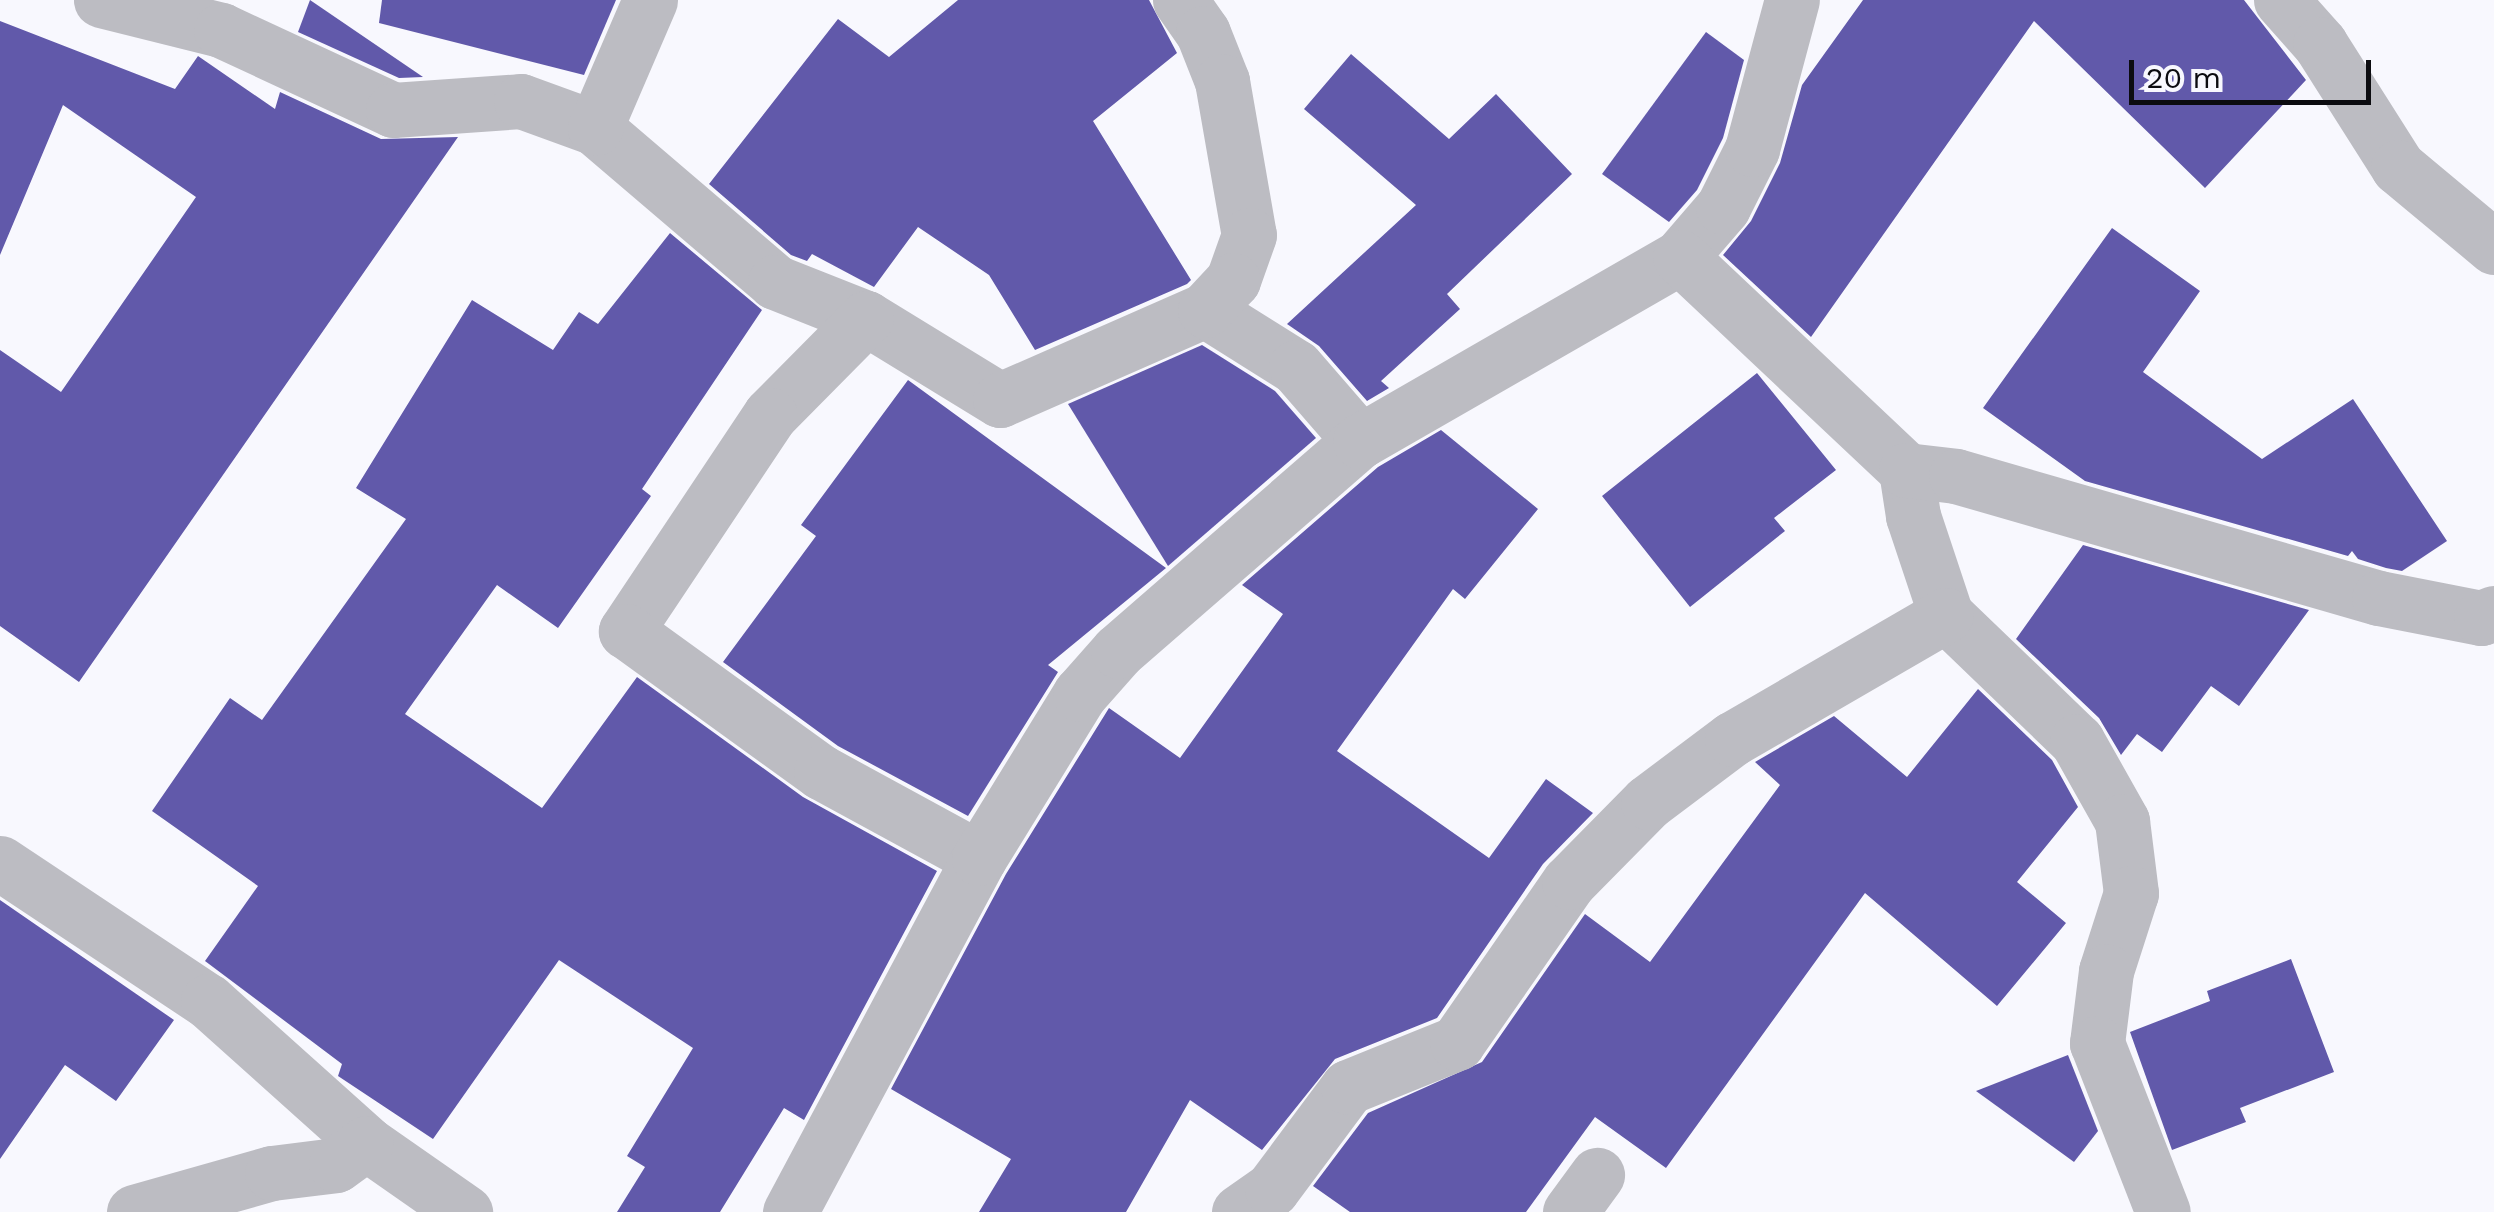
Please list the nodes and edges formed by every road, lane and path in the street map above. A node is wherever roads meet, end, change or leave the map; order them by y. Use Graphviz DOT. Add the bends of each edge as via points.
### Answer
graph roads {
  1 [pos="102,0"];
  2 [pos="650,0"];
  3 [pos="1180,0"];
  4 [pos="1792,0"];
  5 [pos="2281,0"];
  6 [pos="594,128"];
  7 [pos="2494,248"];
  8 [pos="1680,256"];
  9 [pos="1205,310"];
  10 [pos="866,318"];
  11 [pos="1360,442"];
  12 [pos="1906,470"];
  13 [pos="2494,613"];
  14 [pos="1946,616"];
  15 [pos="980,858"];
  16 [pos="0,863"];
  17 [pos="366,1142"];
  18 [pos="134,1212"];
  19 [pos="465,1212"];
  20 [pos="790,1212"];
  21 [pos="1239,1212"];
  22 [pos="2163,1212"];
  1 -- 6 [label="street" via="220,30 393,110 521,101"];
  2 -- 6 [label="street"];
  3 -- 9 [label="street" via="1203,33 1222,81 1249,235 1233,280"];
  4 -- 8 [label="street" via="1752,148 1723,207"];
  5 -- 7 [label="street" via="2320,44 2398,168"];
  6 -- 10 [label="street" via="775,282"];
  8 -- 11 [label="street"];
  8 -- 12 [label="street"];
  9 -- 10 [label="street" via="1000,400"];
  9 -- 11 [label="street" via="1296,368"];
  10 -- 15 [label="street" via="770,415 626,631 820,772"];
  11 -- 15 [label="street" via="1118,652 1080,694"];
  12 -- 13 [label="street" via="1956,476 2379,598 2481,618"];
  12 -- 14 [label="street"];
  14 -- 21 [label="street" via="1732,739 1648,802 1570,882 1458,1043 1348,1087 1272,1189"];
  14 -- 22 [label="street" via="2078,741 2122,821 2131,894 2106,971 2097,1043"];
  15 -- 20 [label="street"];
  16 -- 17 [label="street" via="208,1000"];
  17 -- 18 [label="street" via="336,1165 272,1173"];
  17 -- 19 [label="street"];
}
